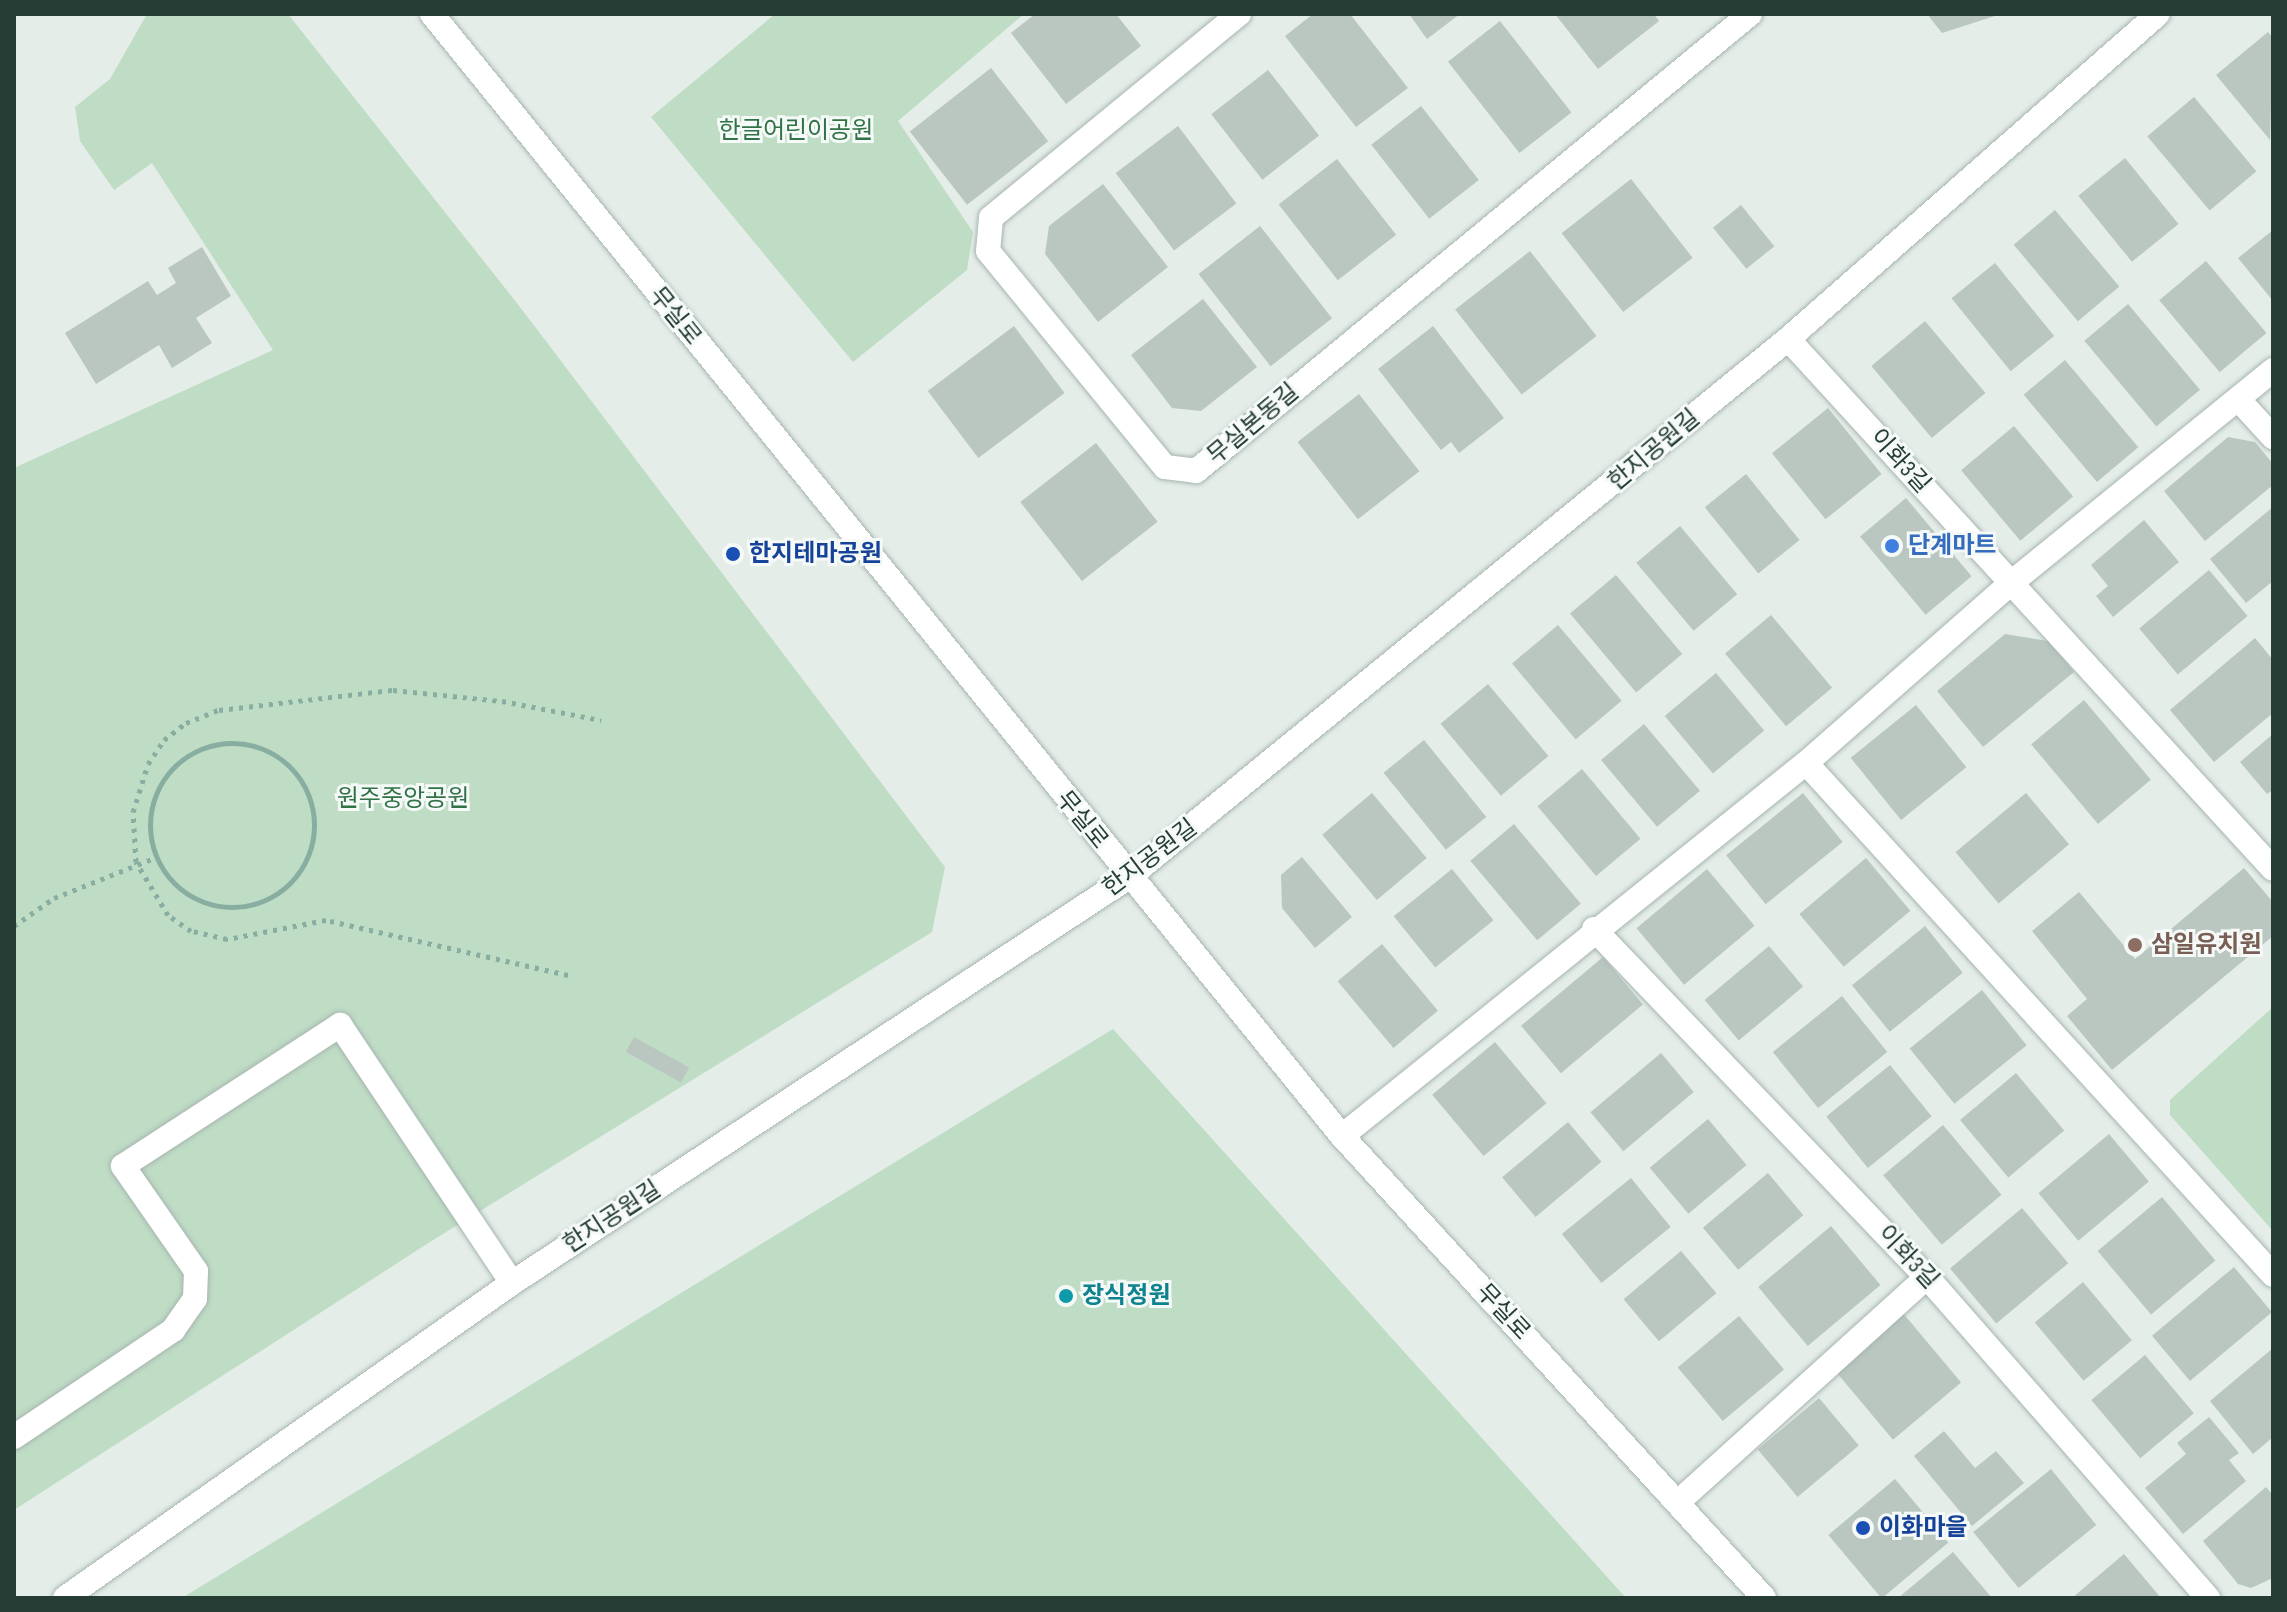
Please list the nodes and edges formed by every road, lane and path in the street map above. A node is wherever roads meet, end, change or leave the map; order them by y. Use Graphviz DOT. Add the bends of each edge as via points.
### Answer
graph roads {
  1 [pos="432,14"];
  2 [pos="1239,14"];
  3 [pos="1750,14"];
  4 [pos="2158,14"];
  5 [pos="1788,339"];
  6 [pos="2273,370"];
  7 [pos="2238,399"];
  8 [pos="2273,437"];
  9 [pos="2011,583"];
  10 [pos="601,720"];
  11 [pos="1806,763"];
  12 [pos="157,857"];
  13 [pos="136,862"];
  14 [pos="2273,869"];
  15 [pos="1129,877"];
  16 [pos="14,926"];
  17 [pos="1594,929"];
  18 [pos="568,975"];
  19 [pos="1342,1136"];
  20 [pos="2273,1275"];
  21 [pos="1927,1277"];
  22 [pos="512,1283"];
  23 [pos="14,1437"];
  24 [pos="1678,1502"];
  25 [pos="65,1598"];
  26 [pos="1764,1598"];
  27 [pos="2208,1598"];
  1 -- 15 [label="street, 무실로"];
  2 -- 3 [label="street, 무실본동길" via="991,218 988,251 1165,467 1196,471"];
  4 -- 5 [label="street, 한지공원길"];
  5 -- 9 [label="street, 이화3길"];
  5 -- 15 [label="street, 한지공원길"];
  6 -- 7 [label="street"];
  7 -- 8 [label="street"];
  7 -- 9 [label="street"];
  9 -- 11 [label="street"];
  9 -- 14 [label="street, 이화3길"];
  10 -- 13 [label="path" via="502,701 393,690 219,710 186,723 164,740 148,764 133,812"];
  11 -- 17 [label="street"];
  11 -- 20 [label="street"];
  12 -- 12 [label="path" via="150,824 154,798 167,774 210,745 239,742 266,749 289,764 306,787 314,813 314,842 286,889 261,903 235,908 208,905 184,893"];
  12 -- 13 [label="path"];
  13 -- 16 [label="path" via="54,898"];
  13 -- 18 [label="path" via="168,915 191,931 227,939 326,920"];
  15 -- 19 [label="street, 무실로"];
  15 -- 22 [label="street, 한지공원길"];
  17 -- 19 [label="street"];
  17 -- 21 [label="street, 이화3길"];
  19 -- 24 [label="street, 무실로"];
  21 -- 24 [label="street"];
  21 -- 27 [label="street, 이화3길"];
  22 -- 23 [label="street" via="340,1025 123,1166 196,1271 195,1299 173,1330"];
  22 -- 25 [label="street, 한지공원길"];
  24 -- 26 [label="street, 무실로"];
}
